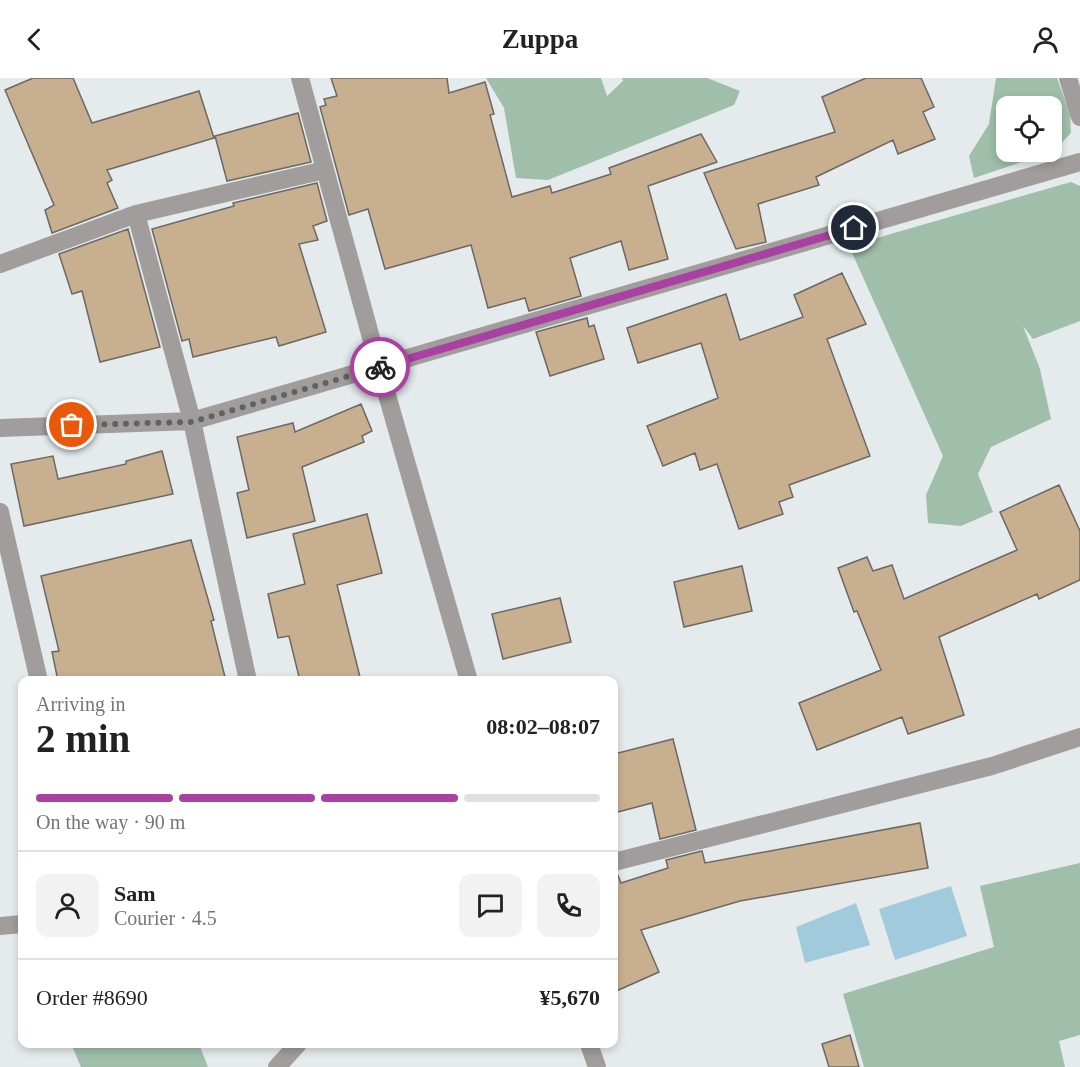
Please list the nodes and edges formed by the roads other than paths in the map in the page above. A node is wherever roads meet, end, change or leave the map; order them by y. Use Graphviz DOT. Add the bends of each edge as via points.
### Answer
graph roads {
  1 [pos="300,78"];
  2 [pos="1068,78"];
  3 [pos="1080,117"];
  4 [pos="1080,162"];
  5 [pos="325,170"];
  6 [pos="136,214"];
  7 [pos="0,264"];
  8 [pos="379,367"];
  9 [pos="192,422"];
  10 [pos="0,428"];
  11 [pos="0,512"];
  12 [pos="38,676"];
  13 [pos="248,676"];
  14 [pos="468,676"];
  15 [pos="1080,737"];
  16 [pos="618,861"];
  17 [pos="18,924"];
  18 [pos="0,926"];
  19 [pos="590,1048"];
  20 [pos="296,1054"];
  21 [pos="277,1067"];
  22 [pos="597,1067"];
  1 -- 5 [label="street"];
  2 -- 3 [label="street"];
  4 -- 8 [label="street"];
  5 -- 6 [label="street"];
  5 -- 8 [label="street"];
  6 -- 7 [label="street"];
  6 -- 9 [label="street"];
  8 -- 9 [label="street"];
  8 -- 14 [label="street"];
  9 -- 10 [label="street"];
  9 -- 13 [label="street"];
  11 -- 12 [label="street"];
  15 -- 16 [label="street" via="992,766"];
  17 -- 18 [label="street"];
  19 -- 22 [label="street"];
  20 -- 21 [label="street"];
}
